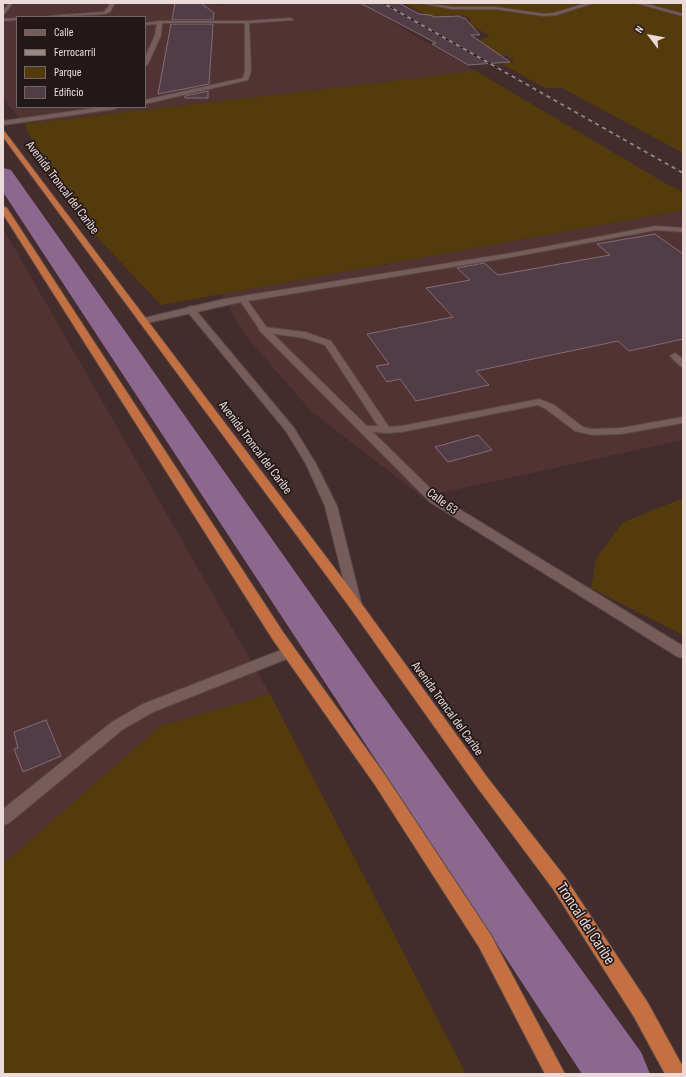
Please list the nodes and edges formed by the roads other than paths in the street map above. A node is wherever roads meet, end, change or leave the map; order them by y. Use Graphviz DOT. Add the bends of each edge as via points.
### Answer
graph roads {
  1 [pos="11,3"];
  2 [pos="113,3"];
  3 [pos="423,3"];
  4 [pos="592,3"];
  5 [pos="638,3"];
  6 [pos="683,15"];
  7 [pos="3,16"];
  8 [pos="63,16"];
  9 [pos="16,19"];
  10 [pos="291,19"];
  11 [pos="3,20"];
  12 [pos="160,22"];
  13 [pos="247,22"];
  14 [pos="146,24"];
  15 [pos="146,62"];
  16 [pos="146,101"];
  17 [pos="108,108"];
  18 [pos="26,113"];
  19 [pos="3,118"];
  20 [pos="3,123"];
  21 [pos="3,133"];
  22 [pos="3,208"];
  23 [pos="683,230"];
  24 [pos="243,299"];
  25 [pos="190,309"];
  26 [pos="143,321"];
  27 [pos="264,330"];
  28 [pos="675,356"];
  29 [pos="683,364"];
  30 [pos="683,420"];
  31 [pos="363,428"];
  32 [pos="386,430"];
  33 [pos="356,606"];
  34 [pos="289,652"];
  35 [pos="683,653"];
  36 [pos="482,782"];
  37 [pos="3,818"];
  38 [pos="555,1074"];
  39 [pos="676,1074"];
  1 -- 7 [label="street"];
  2 -- 8 [label="street" via="104,13"];
  3 -- 4 [label="street" via="452,8 495,8 544,15"];
  5 -- 6 [label="street"];
  9 -- 11 [label="street"];
  10 -- 13 [label="street"];
  12 -- 13 [label="street"];
  12 -- 14 [label="street"];
  12 -- 15 [label="street" via="158,35"];
  13 -- 16 [label="street" via="246,79"];
  17 -- 20 [label="street"];
  18 -- 19 [label="street"];
  21 -- 26 [label="highway, Avenida Troncal del Caribe"];
  22 -- 34 [label="highway"];
  23 -- 24 [label="street" via="656,228 512,255"];
  24 -- 25 [label="street"];
  24 -- 27 [label="street, Calle 63"];
  25 -- 26 [label="street"];
  25 -- 33 [label="street" via="290,430 311,464 331,506"];
  26 -- 33 [label="highway, Avenida Troncal del Caribe"];
  27 -- 31 [label="street, Calle 63"];
  27 -- 32 [label="street" via="305,335 328,343"];
  28 -- 29 [label="street"];
  30 -- 32 [label="street" via="621,431 592,432 579,429 550,407 538,402"];
  31 -- 32 [label="street"];
  31 -- 35 [label="street, Calle 63" via="434,499"];
  33 -- 36 [label="highway, Avenida Troncal del Caribe"];
  34 -- 37 [label="street" via="148,708 117,726"];
  34 -- 38 [label="highway" via="411,827 484,941"];
  36 -- 39 [label="highway, Troncal del Caribe" via="559,883 642,1010"];
}
